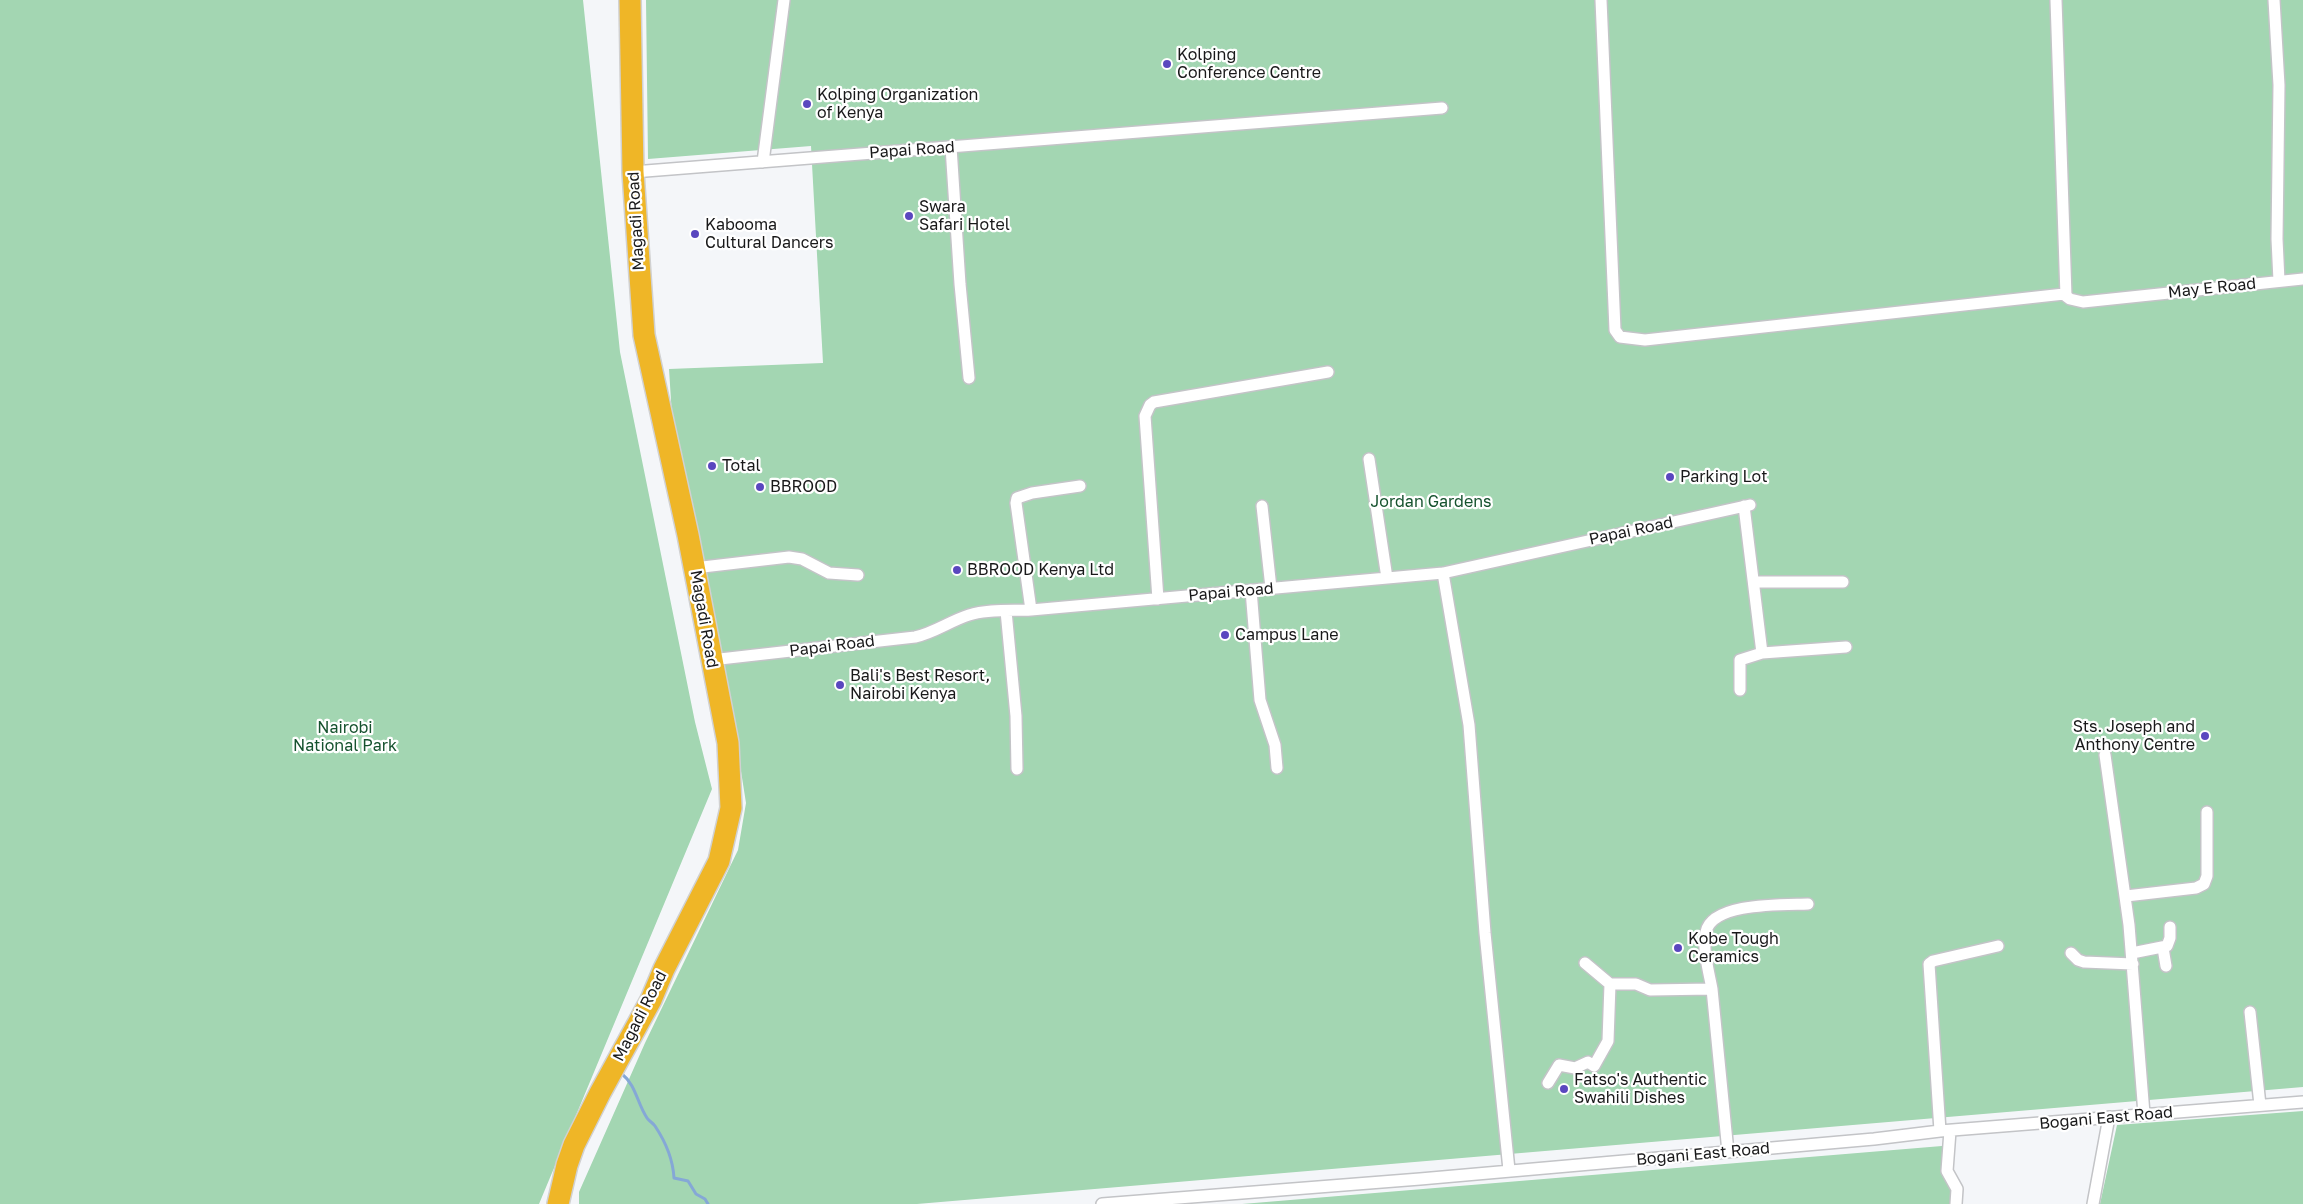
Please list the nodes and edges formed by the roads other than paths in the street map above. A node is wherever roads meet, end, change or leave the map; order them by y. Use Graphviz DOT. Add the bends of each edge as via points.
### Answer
graph roads {
  1 [pos="630,0"];
  2 [pos="784,0"];
  3 [pos="1601,0"];
  4 [pos="2056,0"];
  5 [pos="2274,0"];
  6 [pos="1442,108"];
  7 [pos="951,147"];
  8 [pos="763,162"];
  9 [pos="633,172"];
  10 [pos="2303,279"];
  11 [pos="2279,281"];
  12 [pos="2064,294"];
  13 [pos="1328,372"];
  14 [pos="969,378"];
  15 [pos="1369,459"];
  16 [pos="1080,486"];
  17 [pos="1262,506"];
  18 [pos="694,568"];
  19 [pos="1443,573"];
  20 [pos="858,575"];
  21 [pos="1388,578"];
  22 [pos="1754,582"];
  23 [pos="1843,582"];
  24 [pos="1271,588"];
  25 [pos="1252,590"];
  26 [pos="1158,599"];
  27 [pos="1031,610"];
  28 [pos="1006,611"];
  29 [pos="1846,647"];
  30 [pos="1762,653"];
  31 [pos="710,660"];
  32 [pos="1740,690"];
  33 [pos="2105,755"];
  34 [pos="1277,768"];
  35 [pos="1018,769"];
  36 [pos="2207,812"];
  37 [pos="2126,896"];
  38 [pos="1808,904"];
  39 [pos="2170,927"];
  40 [pos="1998,946"];
  41 [pos="2163,948"];
  42 [pos="2071,954"];
  43 [pos="2133,959"];
  44 [pos="1585,963"];
  45 [pos="2166,966"];
  46 [pos="1610,984"];
  47 [pos="1712,989"];
  48 [pos="2250,1012"];
  49 [pos="1548,1083"];
  50 [pos="2303,1102"];
  51 [pos="2260,1105"];
  52 [pos="2144,1114"];
  53 [pos="2109,1118"];
  54 [pos="1945,1131"];
  55 [pos="1728,1152"];
  56 [pos="1508,1170"];
  57 [pos="558,1204"];
  58 [pos="1102,1204"];
  59 [pos="1956,1204"];
  60 [pos="2093,1204"];
  1 -- 9 [label="highway, Magadi Road"];
  2 -- 8 [label="street"];
  3 -- 12 [label="street" via="1616,330 1620,336 1645,340"];
  4 -- 12 [label="street"];
  5 -- 11 [label="street" via="2279,85"];
  6 -- 7 [label="street, Papai Road"];
  7 -- 8 [label="street, Papai Road"];
  7 -- 14 [label="street"];
  8 -- 9 [label="street, Papai Road"];
  9 -- 18 [label="highway, Magadi Road" via="644,334"];
  10 -- 11 [label="street, May E Road"];
  11 -- 12 [label="street, May E Road" via="2080,302 2070,300"];
  13 -- 26 [label="street" via="1150,405 1145,416"];
  15 -- 21 [label="street"];
  16 -- 27 [label="street" via="1017,498"];
  17 -- 24 [label="street"];
  18 -- 20 [label="street" via="788,557 802,559 829,573"];
  18 -- 31 [label="highway, Magadi Road"];
  19 -- 21 [label="street, Papai Road"];
  19 -- 22 [label="street, Papai Road" via="1747,505"];
  19 -- 56 [label="street" via="1469,725"];
  21 -- 24 [label="street, Papai Road"];
  22 -- 23 [label="street"];
  22 -- 30 [label="street"];
  24 -- 25 [label="street, Papai Road"];
  25 -- 26 [label="street, Papai Road"];
  25 -- 34 [label="street" via="1260,700 1274,740"];
  26 -- 27 [label="street, Papai Road"];
  27 -- 28 [label="street, Papai Road"];
  28 -- 31 [label="street, Papai Road" via="970,614 915,637"];
  28 -- 35 [label="street"];
  29 -- 30 [label="street"];
  30 -- 32 [label="street" via="1740,660"];
  31 -- 57 [label="highway, Magadi Road" via="728,743 731,808 724,842 708,885 651,1000 574,1144"];
  33 -- 37 [label="street"];
  36 -- 37 [label="street" via="2207,876 2204,884 2196,888"];
  37 -- 43 [label="street"];
  38 -- 47 [label="street" via="1743,908 1724,913 1709,926 1704,940"];
  39 -- 41 [label="street" via="2170,943"];
  40 -- 54 [label="street" via="1929,964"];
  41 -- 43 [label="street"];
  41 -- 45 [label="street"];
  42 -- 43 [label="street" via="2084,962"];
  43 -- 52 [label="street"];
  44 -- 46 [label="street"];
  46 -- 47 [label="street" via="1636,984 1650,990"];
  46 -- 49 [label="street" via="1608,1041 1594,1066 1588,1062 1575,1068 1559,1065"];
  47 -- 55 [label="street"];
  48 -- 51 [label="street"];
  50 -- 51 [label="street, Bogani East Road"];
  51 -- 52 [label="street, Bogani East Road"];
  52 -- 53 [label="street, Bogani East Road"];
  53 -- 54 [label="street, Bogani East Road"];
  53 -- 60 [label="street"];
  54 -- 55 [label="street, Bogani East Road"];
  54 -- 59 [label="street" via="1948,1171 1957,1189"];
  55 -- 56 [label="street, Bogani East Road"];
  56 -- 58 [label="street, Bogani East Road"];
}
